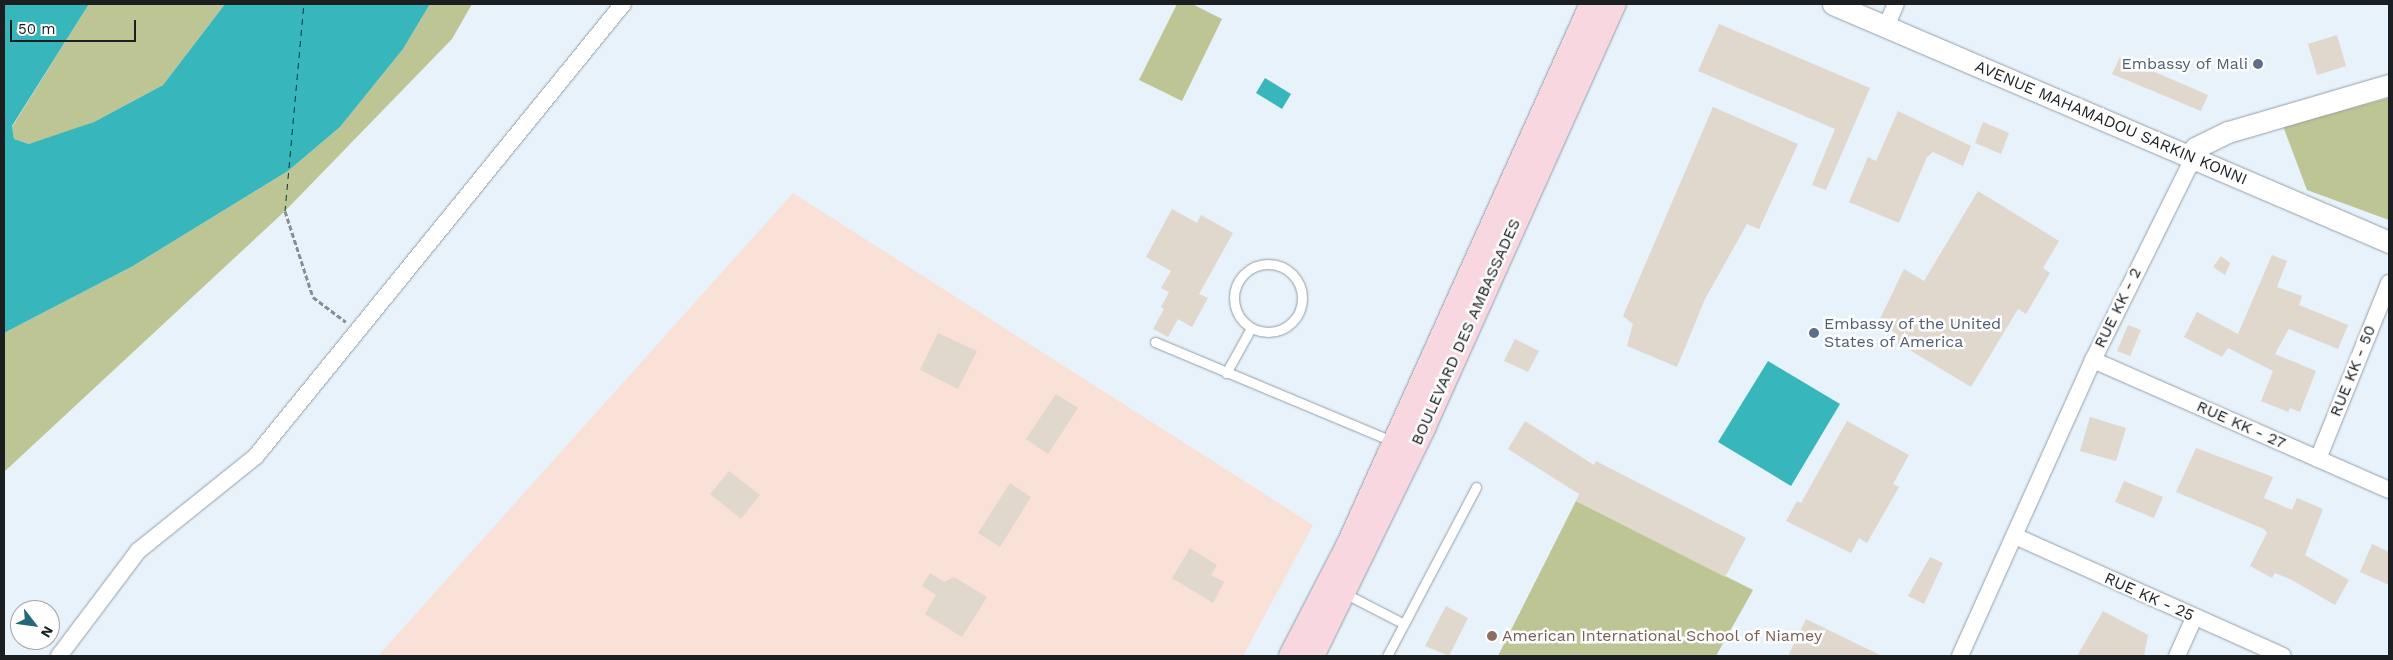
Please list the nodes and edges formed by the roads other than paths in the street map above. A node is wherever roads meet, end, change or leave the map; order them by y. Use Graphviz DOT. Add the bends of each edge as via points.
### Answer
graph roads {
  1 [pos="623,4"];
  2 [pos="1592,4"];
  3 [pos="1614,4"];
  4 [pos="1833,4"];
  5 [pos="1896,4"];
  6 [pos="1886,27"];
  7 [pos="2389,85"];
  8 [pos="2192,160"];
  9 [pos="2389,242"];
  10 [pos="2389,283"];
  11 [pos="1251,328"];
  12 [pos="1155,342"];
  13 [pos="2093,360"];
  14 [pos="1226,373"];
  15 [pos="1403,446"];
  16 [pos="2318,459"];
  17 [pos="1476,486"];
  18 [pos="2389,490"];
  19 [pos="2017,537"];
  20 [pos="1346,594"];
  21 [pos="2194,618"];
  22 [pos="1404,624"];
  23 [pos="59,656"];
  24 [pos="1291,656"];
  25 [pos="1312,656"];
  26 [pos="1387,656"];
  27 [pos="1960,656"];
  28 [pos="2177,656"];
  29 [pos="2282,656"];
  1 -- 23 [label="street" via="438,228 360,333 256,456 138,551"];
  2 -- 15 [label="main road, BOULEVARD DES AMBASSADES"];
  3 -- 15 [label="main road, BOULEVARD DES AMBASSADES"];
  4 -- 6 [label="street, AVENUE MAHAMADOU SARKIN KONNI"];
  5 -- 6 [label="street"];
  6 -- 8 [label="street, AVENUE MAHAMADOU SARKIN KONNI"];
  7 -- 8 [label="street, RUE KK - 2" via="2228,132 2195,148"];
  8 -- 9 [label="street, AVENUE MAHAMADOU SARKIN KONNI"];
  8 -- 13 [label="street, RUE KK - 2"];
  10 -- 16 [label="street, RUE KK - 50"];
  11 -- 11 [label="lane" via="1269,332 1282,329 1301,306 1300,284 1277,264 1249,268 1236,285 1235,308"];
  11 -- 14 [label="lane"];
  12 -- 14 [label="lane"];
  13 -- 16 [label="street, RUE KK - 27"];
  13 -- 19 [label="street, RUE KK - 2"];
  14 -- 15 [label="lane"];
  15 -- 20 [label="main road, BOULEVARD DES AMBASSADES"];
  15 -- 24 [label="main road, BOULEVARD DES AMBASSADES"];
  16 -- 18 [label="street, RUE KK - 27"];
  17 -- 22 [label="lane"];
  19 -- 21 [label="street, RUE KK - 25"];
  19 -- 27 [label="street, RUE KK - 2"];
  20 -- 22 [label="lane"];
  20 -- 25 [label="main road, BOULEVARD DES AMBASSADES"];
  21 -- 28 [label="street"];
  21 -- 29 [label="street, RUE KK - 25"];
  22 -- 26 [label="lane"];
}
